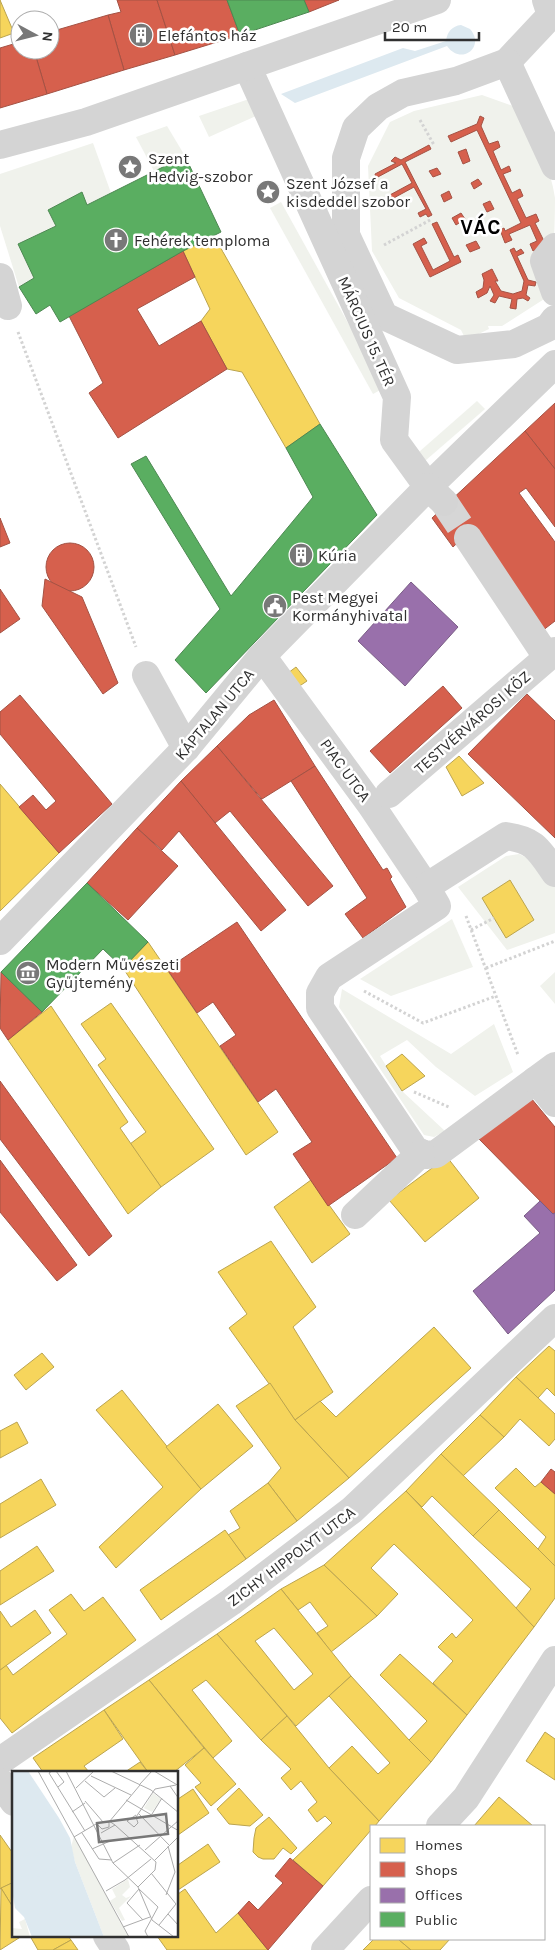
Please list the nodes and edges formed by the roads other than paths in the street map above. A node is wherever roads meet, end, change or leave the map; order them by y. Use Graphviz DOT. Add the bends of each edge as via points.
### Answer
graph roads {
  1 [pos="437,0"];
  2 [pos="551,9"];
  3 [pos="507,62"];
  4 [pos="247,66"];
  5 [pos="0,145"];
  6 [pos="555,166"];
  7 [pos="545,255"];
  8 [pos="0,277"];
  9 [pos="555,292"];
  10 [pos="8,306"];
  11 [pos="553,326"];
  12 [pos="555,364"];
  13 [pos="436,495"];
  14 [pos="468,538"];
  15 [pos="551,654"];
  16 [pos="262,656"];
  17 [pos="146,675"];
  18 [pos="186,748"];
  19 [pos="389,794"];
  20 [pos="555,873"];
  21 [pos="426,887"];
  22 [pos="0,941"];
  23 [pos="540,1077"];
  24 [pos="555,1103"];
  25 [pos="422,1153"];
  26 [pos="355,1215"];
  27 [pos="555,1318"];
  28 [pos="555,1660"];
  29 [pos="0,1761"];
  30 [pos="0,1782"];
  31 [pos="12,1799"];
  32 [pos="441,1825"];
  33 [pos="370,1901"];
  34 [pos="108,1938"];
  35 [pos="116,1950"];
  36 [pos="324,1950"];
  1 -- 4 [label="street"];
  2 -- 3 [label="street"];
  3 -- 6 [label="street"];
  3 -- 11 [label="street" via="409,102 378,107 356,128 346,158 346,235 365,256 384,316 457,350 514,344"];
  4 -- 5 [label="street" via="86,122"];
  4 -- 13 [label="street, MÁRCIUS 15. TÉR" via="398,397 394,440"];
  7 -- 9 [label="street"];
  8 -- 10 [label="street"];
  12 -- 13 [label="street"];
  13 -- 16 [label="street, KÁPTALAN UTCA" via="282,634"];
  14 -- 15 [label="street"];
  15 -- 19 [label="street, TESTVÉRVÁROSI KÖZ"];
  16 -- 18 [label="street, KÁPTALAN UTCA"];
  16 -- 21 [label="street, PIAC UTCA"];
  17 -- 18 [label="street"];
  18 -- 22 [label="street, KÁPTALAN UTCA"];
  20 -- 21 [label="street" via="543,840 506,836"];
  21 -- 25 [label="street, PIAC UTCA" via="437,906 329,977 320,993 320,1008 414,1150"];
  23 -- 24 [label="street"];
  23 -- 25 [label="street" via="436,1154"];
  25 -- 26 [label="street"];
  27 -- 29 [label="street, ZICHY HIPPOLYT UTCA" via="352,1510 231,1602"];
  28 -- 32 [label="street" via="466,1798"];
  30 -- 31 [label="street"];
  33 -- 36 [label="street"];
  34 -- 35 [label="street"];
}
